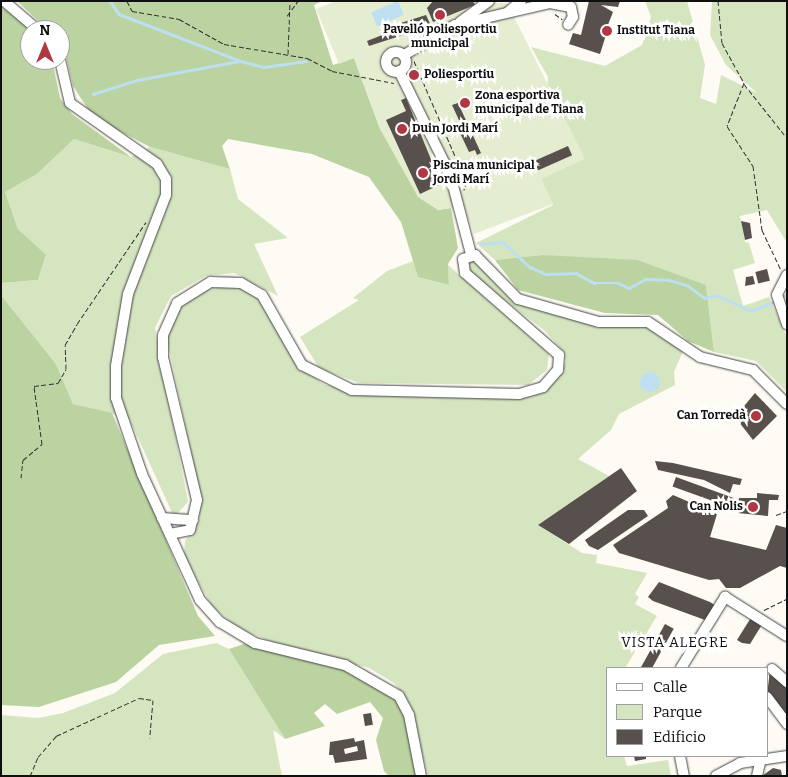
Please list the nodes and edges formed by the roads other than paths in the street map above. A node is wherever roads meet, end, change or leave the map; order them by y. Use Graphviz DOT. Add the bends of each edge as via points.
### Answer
graph roads {
  1 [pos="4,1"];
  2 [pos="489,1"];
  3 [pos="521,1"];
  4 [pos="503,16"];
  5 [pos="26,20"];
  6 [pos="568,24"];
  7 [pos="455,25"];
  8 [pos="404,55"];
  9 [pos="61,70"];
  10 [pos="399,71"];
  11 [pos="471,254"];
  12 [pos="787,275"];
  13 [pos="787,324"];
  14 [pos="787,404"];
  15 [pos="162,518"];
  16 [pos="193,520"];
  17 [pos="170,534"];
  18 [pos="186,534"];
  19 [pos="179,555"];
  20 [pos="787,636"];
  21 [pos="682,667"];
  22 [pos="772,668"];
  23 [pos="787,682"];
  24 [pos="768,699"];
  25 [pos="787,724"];
  26 [pos="787,756"];
  27 [pos="680,757"];
  28 [pos="762,759"];
  29 [pos="720,774"];
  30 [pos="422,776"];
  31 [pos="684,776"];
  32 [pos="757,776"];
  1 -- 5 [label="street"];
  2 -- 7 [label="street"];
  3 -- 4 [label="street"];
  4 -- 6 [label="street" via="562,2 572,10"];
  4 -- 7 [label="street"];
  7 -- 8 [label="street"];
  8 -- 10 [label="street" via="405,65"];
  8 -- 10 [label="street" via="394,51 386,58 388,69"];
  9 -- 15 [label="street" via="64,89 74,107 164,172 166,195 128,294 116,366 116,398 122,425"];
  10 -- 11 [label="street" via="450,174"];
  11 -- 14 [label="street" via="483,260 502,286 518,299 594,321 648,322 700,358 753,370"];
  11 -- 16 [label="street" via="462,263 465,273 556,349 558,370 543,387 519,394 352,390 302,364 273,308 252,288 233,281 211,282 178,303 165,326 163,357 195,487"];
  12 -- 13 [label="street" via="777,295"];
  15 -- 16 [label="street"];
  15 -- 17 [label="street"];
  16 -- 17 [label="street"];
  16 -- 18 [label="street"];
  17 -- 18 [label="street"];
  17 -- 19 [label="street"];
  18 -- 19 [label="street"];
  19 -- 30 [label="street" via="200,600 234,633 255,644 345,665 399,696 409,715"];
  20 -- 21 [label="street" via="726,597"];
  22 -- 23 [label="street"];
  24 -- 25 [label="street"];
  26 -- 28 [label="street"];
  27 -- 31 [label="street"];
  28 -- 29 [label="street"];
  28 -- 32 [label="street"];
}
